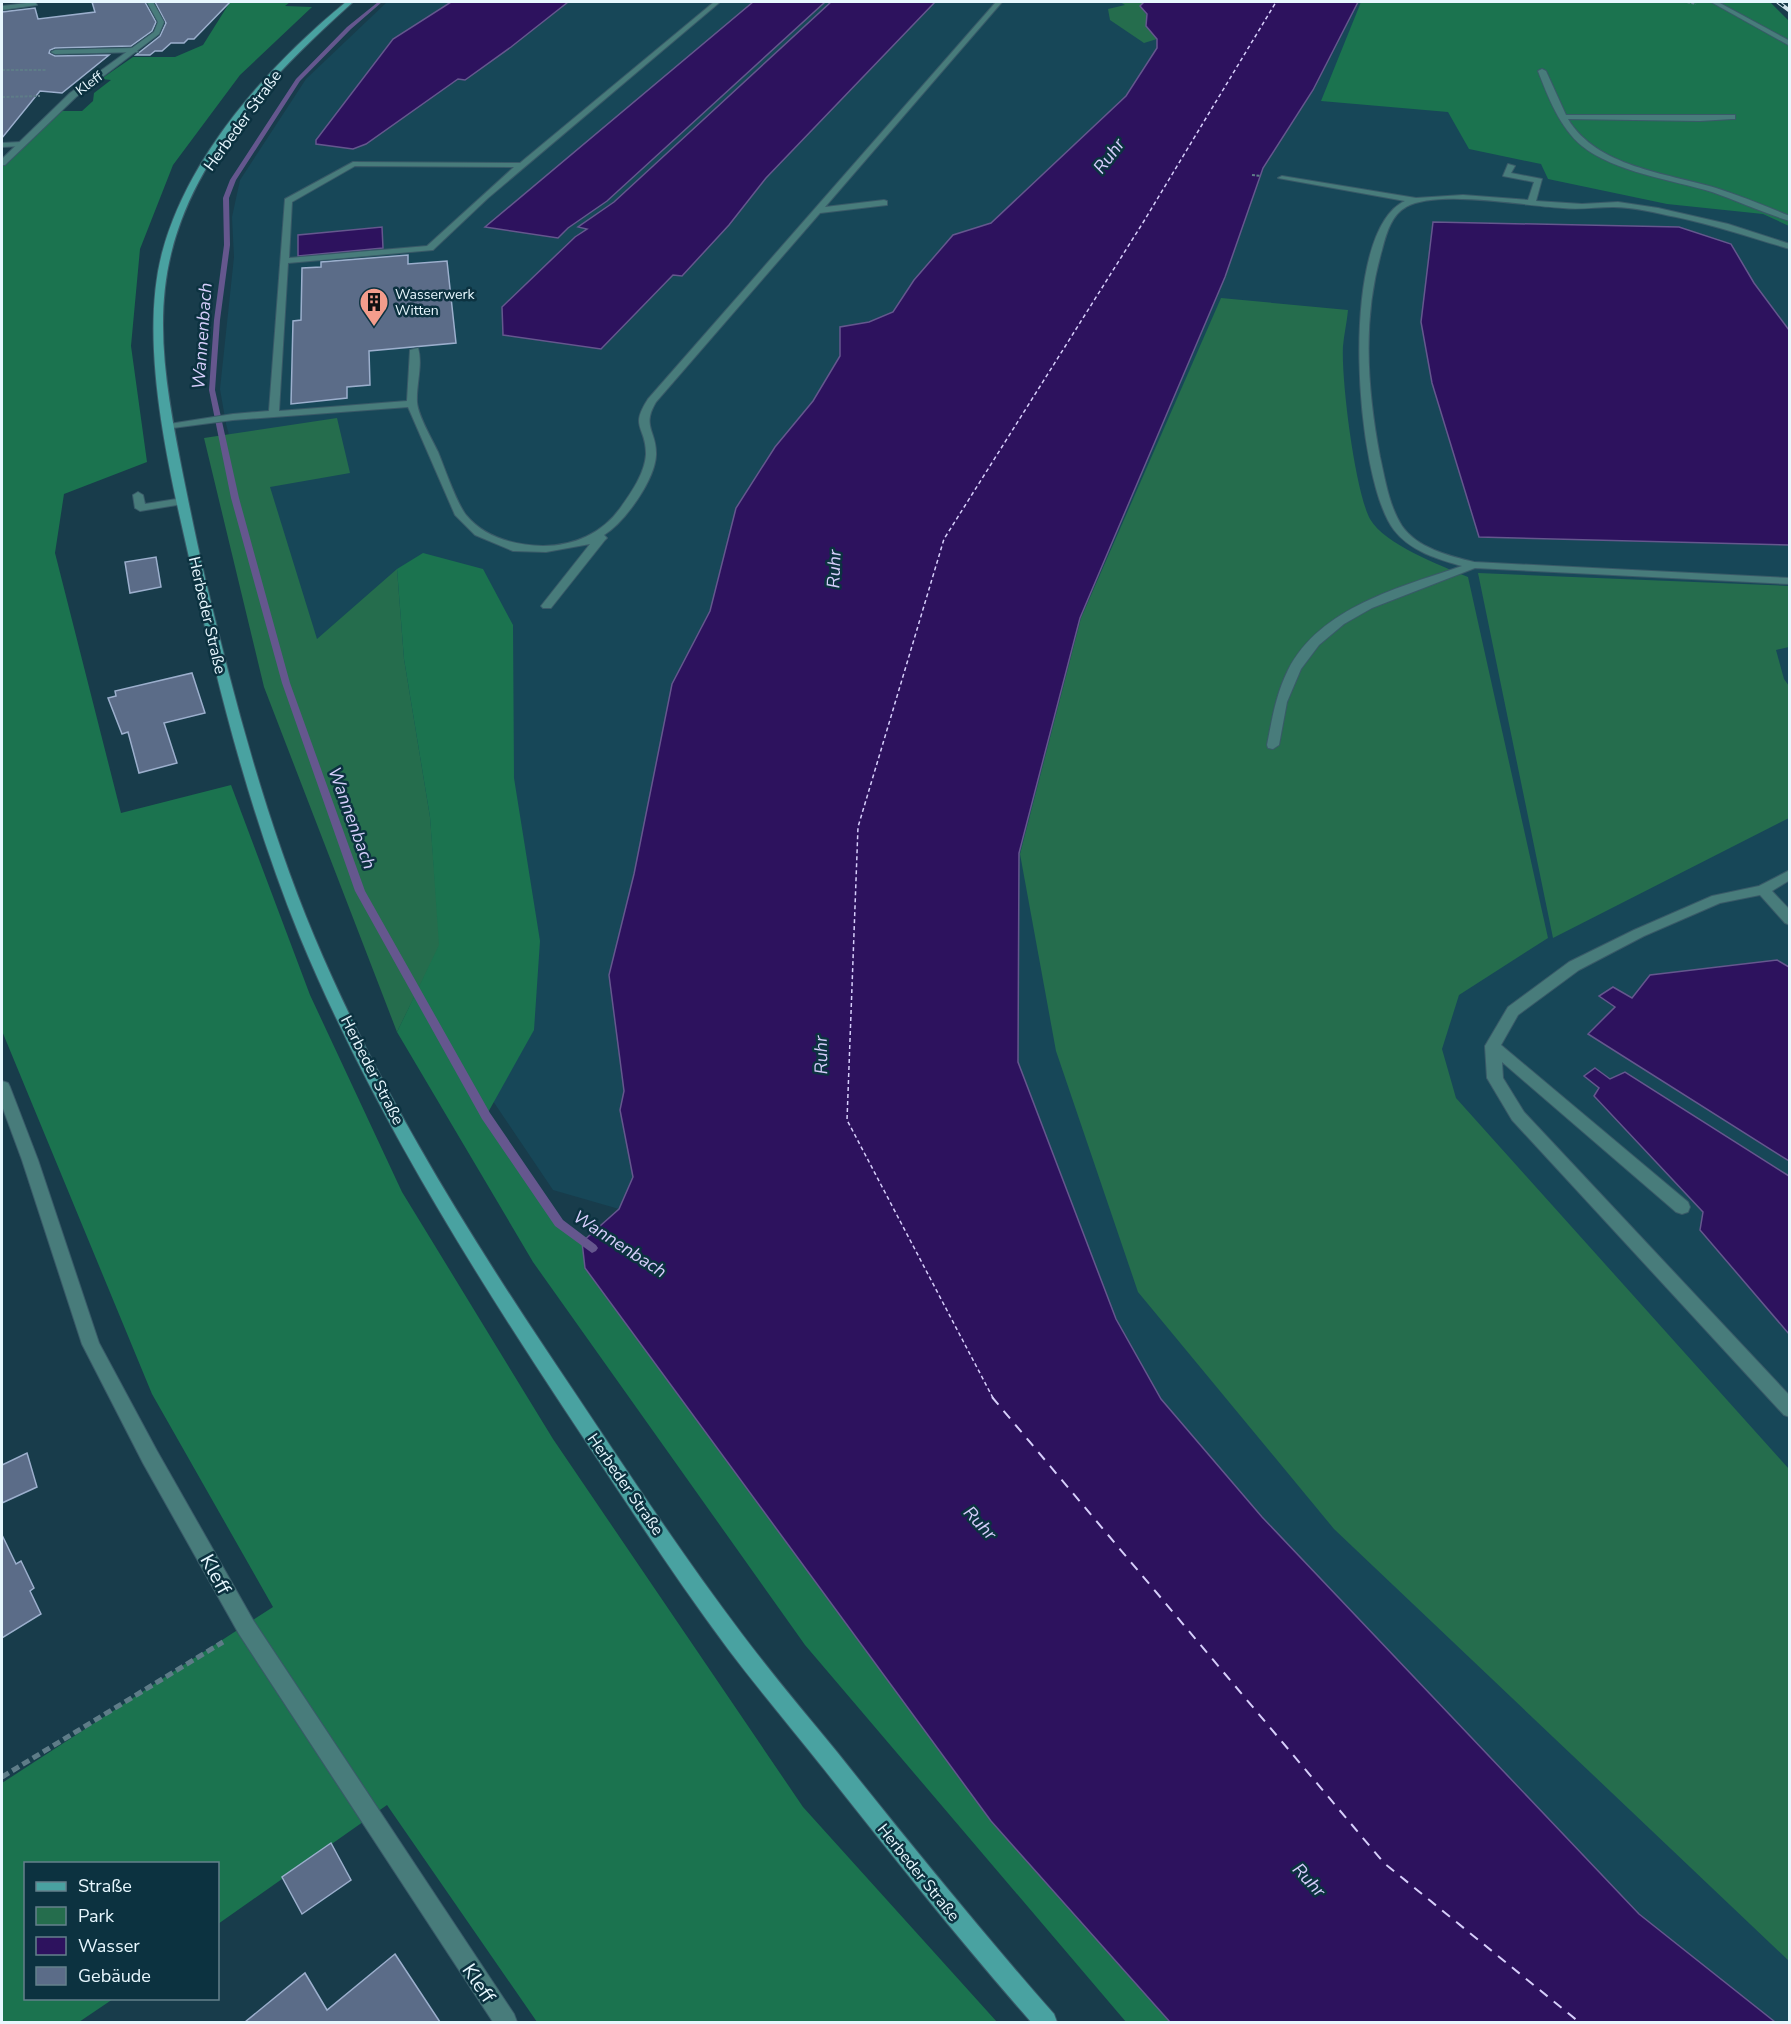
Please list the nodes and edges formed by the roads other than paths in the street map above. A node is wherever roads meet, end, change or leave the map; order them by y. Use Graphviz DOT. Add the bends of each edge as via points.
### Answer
graph roads {
  1 [pos="150,2"];
  2 [pos="350,2"];
  3 [pos="717,2"];
  4 [pos="999,2"];
  5 [pos="1714,2"];
  6 [pos="35,4"];
  7 [pos="2,8"];
  8 [pos="1790,44"];
  9 [pos="135,50"];
  10 [pos="55,52"];
  11 [pos="1542,71"];
  12 [pos="1564,117"];
  13 [pos="1732,117"];
  14 [pos="2,144"];
  15 [pos="21,144"];
  16 [pos="2,163"];
  17 [pos="523,165"];
  18 [pos="1511,166"];
  19 [pos="1282,178"];
  20 [pos="1415,200"];
  21 [pos="884,202"];
  22 [pos="1531,202"];
  23 [pos="816,211"];
  24 [pos="1790,219"];
  25 [pos="1790,247"];
  26 [pos="284,261"];
  27 [pos="416,350"];
  28 [pos="412,404"];
  29 [pos="274,415"];
  30 [pos="169,427"];
  31 [pos="138,495"];
  32 [pos="183,501"];
  33 [pos="607,529"];
  34 [pos="1474,565"];
  35 [pos="1790,581"];
  36 [pos="547,606"];
  37 [pos="1273,745"];
  38 [pos="1790,874"];
  39 [pos="1763,890"];
  40 [pos="1790,920"];
  41 [pos="1493,1046"];
  42 [pos="2,1087"];
  43 [pos="1682,1208"];
  44 [pos="1790,1409"];
  45 [pos="506,2022"];
  46 [pos="1046,2022"];
  1 -- 9 [label="street, Kleff" via="161,22 157,33"];
  2 -- 30 [label="main road, Herbeder Straße" via="301,45 261,89 206,167 177,220 168,247 159,306 159,344"];
  3 -- 17 [label="street"];
  4 -- 23 [label="street"];
  5 -- 8 [label="street"];
  6 -- 7 [label="street"];
  9 -- 10 [label="street"];
  9 -- 15 [label="street, Kleff" via="73,95"];
  11 -- 12 [label="street"];
  12 -- 13 [label="street"];
  12 -- 24 [label="street" via="1585,145 1611,158"];
  14 -- 15 [label="street"];
  15 -- 16 [label="street, Kleff"];
  17 -- 26 [label="street" via="430,248"];
  17 -- 26 [label="street" via="353,164 288,201"];
  18 -- 22 [label="street" via="1506,174 1539,181"];
  19 -- 20 [label="street"];
  20 -- 22 [label="street"];
  20 -- 34 [label="street" via="1395,212 1381,239 1367,297 1363,351 1370,416 1382,489 1398,528 1411,541 1443,557"];
  21 -- 23 [label="street"];
  22 -- 25 [label="street" via="1584,207 1617,205 1659,211"];
  23 -- 33 [label="street" via="652,401 644,414 651,456 644,478 624,512"];
  26 -- 29 [label="street"];
  27 -- 28 [label="street"];
  28 -- 29 [label="street"];
  28 -- 33 [label="street" via="460,515 479,533 513,548 546,549 583,544"];
  29 -- 30 [label="street"];
  30 -- 32 [label="main road, Herbeder Straße"];
  31 -- 32 [label="street" via="140,508"];
  32 -- 46 [label="main road, Herbeder Straße" via="231,712 262,818 323,973 435,1190 536,1353 732,1637 976,1944"];
  33 -- 36 [label="street"];
  34 -- 35 [label="street"];
  34 -- 37 [label="street" via="1378,600 1341,619 1305,651 1286,684 1276,715"];
  38 -- 39 [label="street"];
  39 -- 40 [label="street"];
  39 -- 41 [label="street" via="1717,899 1574,966 1513,1011"];
  41 -- 43 [label="street"];
  41 -- 44 [label="street" via="1495,1077 1518,1116"];
  42 -- 45 [label="street, Kleff" via="91,1344 150,1457 246,1627"];
}
